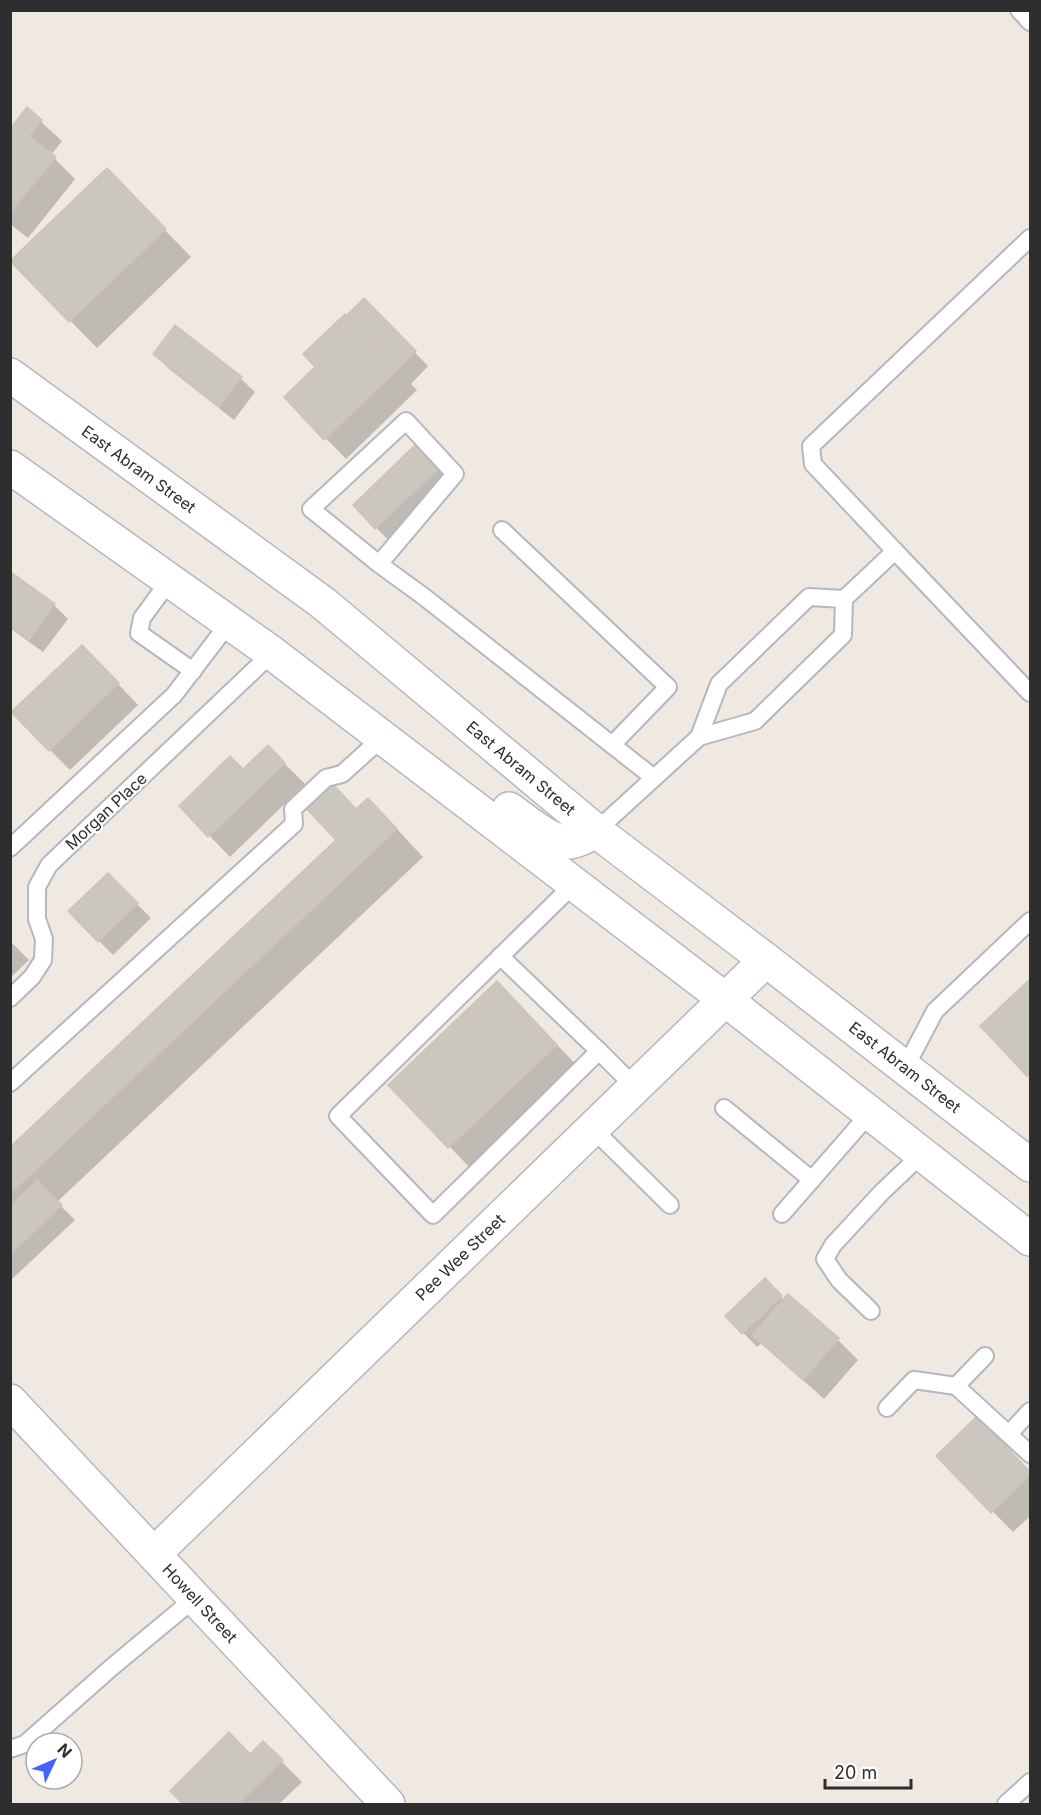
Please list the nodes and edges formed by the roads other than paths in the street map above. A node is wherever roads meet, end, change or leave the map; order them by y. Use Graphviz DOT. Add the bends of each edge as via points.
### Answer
graph roads {
  1 [pos="1019,10"];
  2 [pos="1030,22"];
  3 [pos="1030,238"];
  4 [pos="10,375"];
  5 [pos="10,467"];
  6 [pos="501,530"];
  7 [pos="895,551"];
  8 [pos="379,564"];
  9 [pos="170,580"];
  10 [pos="844,599"];
  11 [pos="229,622"];
  12 [pos="272,653"];
  13 [pos="193,671"];
  14 [pos="306,680"];
  15 [pos="1030,693"];
  16 [pos="699,737"];
  17 [pos="382,738"];
  18 [pos="612,745"];
  19 [pos="654,778"];
  20 [pos="596,831"];
  21 [pos="10,848"];
  22 [pos="573,884"];
  23 [pos="1030,921"];
  24 [pos="500,956"];
  25 [pos="766,960"];
  26 [pos="10,998"];
  27 [pos="726,1000"];
  28 [pos="599,1051"];
  29 [pos="905,1068"];
  30 [pos="10,1083"];
  31 [pos="636,1088"];
  32 [pos="724,1108"];
  33 [pos="870,1113"];
  34 [pos="592,1129"];
  35 [pos="922,1154"];
  36 [pos="1030,1165"];
  37 [pos="812,1180"];
  38 [pos="670,1205"];
  39 [pos="782,1214"];
  40 [pos="1030,1239"];
  41 [pos="871,1311"];
  42 [pos="985,1356"];
  43 [pos="956,1386"];
  44 [pos="10,1401"];
  45 [pos="887,1408"];
  46 [pos="1030,1411"];
  47 [pos="1009,1434"];
  48 [pos="1030,1454"];
  49 [pos="154,1554"];
  50 [pos="195,1599"];
  51 [pos="10,1749"];
  52 [pos="1030,1782"];
  53 [pos="388,1804"];
  54 [pos="1006,1804"];
  1 -- 2 [label="lane"];
  3 -- 7 [label="lane" via="811,446 813,464"];
  4 -- 20 [label="main road, East Abram Street" via="322,603"];
  5 -- 9 [label="main road"];
  6 -- 18 [label="lane" via="668,687"];
  7 -- 10 [label="lane"];
  7 -- 15 [label="lane"];
  8 -- 8 [label="lane" via="311,509 406,421 455,474"];
  8 -- 18 [label="lane"];
  9 -- 11 [label="main road"];
  9 -- 13 [label="lane" via="142,618 139,633"];
  10 -- 16 [label="lane" via="809,597 719,684"];
  10 -- 16 [label="lane" via="843,635 755,721"];
  11 -- 12 [label="main road"];
  11 -- 13 [label="lane"];
  12 -- 14 [label="main road"];
  12 -- 26 [label="lane, Morgan Place" via="49,865 38,886 37,919 44,939 43,960"];
  13 -- 21 [label="lane" via="174,695"];
  14 -- 17 [label="main road"];
  14 -- 20 [label="main road" via="355,697 401,725 556,839 571,842"];
  16 -- 19 [label="lane"];
  17 -- 22 [label="main road"];
  17 -- 30 [label="lane" via="342,774 326,778 293,809 294,824"];
  18 -- 19 [label="lane"];
  19 -- 20 [label="lane"];
  20 -- 25 [label="main road, East Abram Street"];
  22 -- 24 [label="lane"];
  22 -- 27 [label="main road"];
  23 -- 29 [label="lane" via="935,1011"];
  24 -- 28 [label="lane"];
  24 -- 28 [label="lane" via="338,1116 433,1215"];
  25 -- 27 [label="main road, Pee Wee Street"];
  25 -- 29 [label="main road, East Abram Street"];
  27 -- 31 [label="main road, Pee Wee Street"];
  27 -- 33 [label="main road"];
  28 -- 31 [label="lane"];
  29 -- 36 [label="main road, East Abram Street"];
  31 -- 34 [label="main road, Pee Wee Street"];
  32 -- 37 [label="lane"];
  33 -- 35 [label="main road"];
  33 -- 37 [label="lane"];
  34 -- 38 [label="lane"];
  34 -- 49 [label="main road, Pee Wee Street"];
  35 -- 40 [label="main road"];
  35 -- 41 [label="lane" via="832,1245 825,1259 838,1280"];
  37 -- 39 [label="lane"];
  42 -- 43 [label="lane"];
  43 -- 45 [label="lane" via="914,1380"];
  43 -- 47 [label="lane"];
  44 -- 49 [label="main road, Howell Street"];
  46 -- 47 [label="lane"];
  47 -- 48 [label="lane"];
  49 -- 50 [label="main road, Howell Street"];
  50 -- 51 [label="lane" via="25,1744"];
  50 -- 53 [label="main road, Howell Street"];
  52 -- 54 [label="lane"];
}
